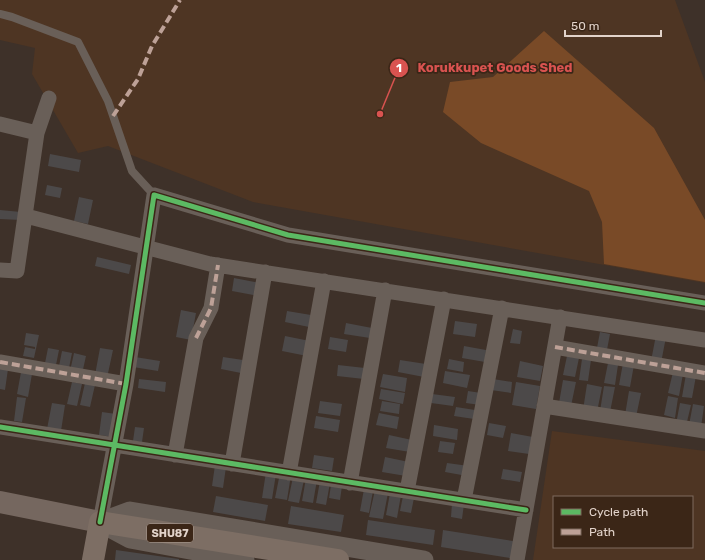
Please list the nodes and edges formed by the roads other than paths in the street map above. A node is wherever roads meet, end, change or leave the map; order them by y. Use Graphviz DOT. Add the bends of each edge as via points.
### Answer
graph roads {
  1 [pos="0,14"];
  2 [pos="49,98"];
  3 [pos="0,124"];
  4 [pos="37,133"];
  5 [pos="154,195"];
  6 [pos="26,216"];
  7 [pos="145,248"];
  8 [pos="218,265"];
  9 [pos="0,270"];
  10 [pos="265,272"];
  11 [pos="324,281"];
  12 [pos="385,290"];
  13 [pos="444,299"];
  14 [pos="705,303"];
  15 [pos="502,308"];
  16 [pos="560,317"];
  17 [pos="705,340"];
  18 [pos="555,347"];
  19 [pos="0,362"];
  20 [pos="705,373"];
  21 [pos="126,384"];
  22 [pos="544,406"];
  23 [pos="0,427"];
  24 [pos="705,431"];
  25 [pos="114,445"];
  26 [pos="176,455"];
  27 [pos="232,464"];
  28 [pos="289,473"];
  29 [pos="350,482"];
  30 [pos="407,491"];
  31 [pos="464,500"];
  32 [pos="0,502"];
  33 [pos="526,510"];
  34 [pos="100,522"];
  35 [pos="339,555"];
  36 [pos="93,560"];
  37 [pos="245,560"];
  38 [pos="424,560"];
  39 [pos="517,560"];
  1 -- 5 [label="lane" via="12,16 78,42 108,101 132,171"];
  2 -- 4 [label="street"];
  3 -- 4 [label="street"];
  4 -- 6 [label="street"];
  5 -- 7 [label="street"];
  5 -- 14 [label="street" via="288,235"];
  6 -- 7 [label="street"];
  6 -- 9 [label="street" via="17,272"];
  7 -- 8 [label="street"];
  7 -- 21 [label="street"];
  8 -- 10 [label="street"];
  8 -- 26 [label="street" via="211,308 196,338"];
  10 -- 11 [label="street"];
  10 -- 27 [label="street"];
  11 -- 12 [label="street"];
  11 -- 28 [label="street"];
  12 -- 13 [label="street"];
  12 -- 29 [label="street"];
  13 -- 15 [label="street"];
  13 -- 30 [label="street"];
  15 -- 16 [label="street"];
  15 -- 31 [label="street"];
  16 -- 17 [label="street"];
  16 -- 18 [label="street"];
  18 -- 20 [label="street"];
  18 -- 22 [label="street"];
  19 -- 21 [label="street"];
  21 -- 25 [label="street"];
  22 -- 24 [label="street"];
  22 -- 33 [label="street"];
  23 -- 25 [label="street"];
  25 -- 26 [label="street"];
  25 -- 34 [label="street"];
  26 -- 27 [label="street"];
  27 -- 28 [label="street"];
  28 -- 29 [label="street"];
  29 -- 30 [label="street"];
  30 -- 31 [label="street"];
  31 -- 33 [label="street"];
  32 -- 34 [label="main road"];
  33 -- 39 [label="street"];
  34 -- 35 [label="main road, SHU87" via="211,540"];
  34 -- 35 [label="street" via="130,511"];
  34 -- 36 [label="main road"];
  34 -- 37 [label="street" via="130,539"];
  35 -- 38 [label="street"];
}
